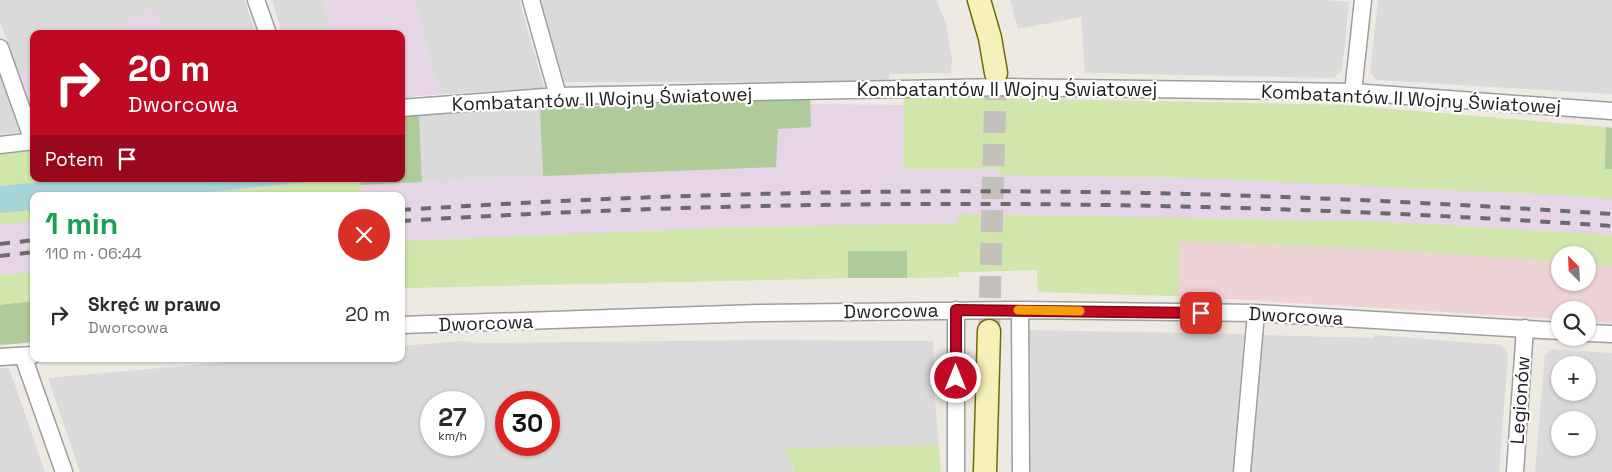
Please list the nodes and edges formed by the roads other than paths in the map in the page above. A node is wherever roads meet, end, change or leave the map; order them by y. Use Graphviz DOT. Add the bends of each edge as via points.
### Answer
graph roads {
  1 [pos="256,0"];
  2 [pos="531,0"];
  3 [pos="979,0"];
  4 [pos="1363,0"];
  5 [pos="267,30"];
  6 [pos="0,48"];
  7 [pos="996,72"];
  8 [pos="1352,92"];
  9 [pos="558,96"];
  10 [pos="405,108"];
  11 [pos="1612,111"];
  12 [pos="30,133"];
  13 [pos="30,141"];
  14 [pos="0,145"];
  15 [pos="956,310"];
  16 [pos="1020,310"];
  17 [pos="1256,313"];
  18 [pos="405,326"];
  19 [pos="1525,328"];
  20 [pos="1551,330"];
  21 [pos="989,331"];
  22 [pos="1596,333"];
  23 [pos="1612,334"];
  24 [pos="28,355"];
  25 [pos="0,357"];
  26 [pos="30,362"];
  27 [pos="64,472"];
  28 [pos="956,472"];
  29 [pos="985,472"];
  30 [pos="1021,472"];
  31 [pos="1242,472"];
  32 [pos="1515,472"];
  1 -- 5 [label="street"];
  2 -- 9 [label="street"];
  3 -- 7 [label="main road"];
  4 -- 8 [label="street"];
  6 -- 12 [label="street"];
  8 -- 9 [label="street, Kombatantów II Wojny Światowej" via="1002,87"];
  8 -- 11 [label="street, Kombatantów II Wojny Światowej"];
  9 -- 10 [label="street, Kombatantów II Wojny Światowej"];
  13 -- 14 [label="street"];
  15 -- 16 [label="street, Dworcowa"];
  15 -- 18 [label="street, Dworcowa"];
  15 -- 28 [label="street"];
  16 -- 17 [label="street, Dworcowa"];
  16 -- 30 [label="street"];
  17 -- 19 [label="street, Dworcowa"];
  17 -- 31 [label="street"];
  19 -- 20 [label="street, Dworcowa"];
  19 -- 32 [label="street, Legionów"];
  21 -- 29 [label="main road"];
  22 -- 23 [label="street"];
  24 -- 25 [label="street"];
  26 -- 27 [label="street"];
}
